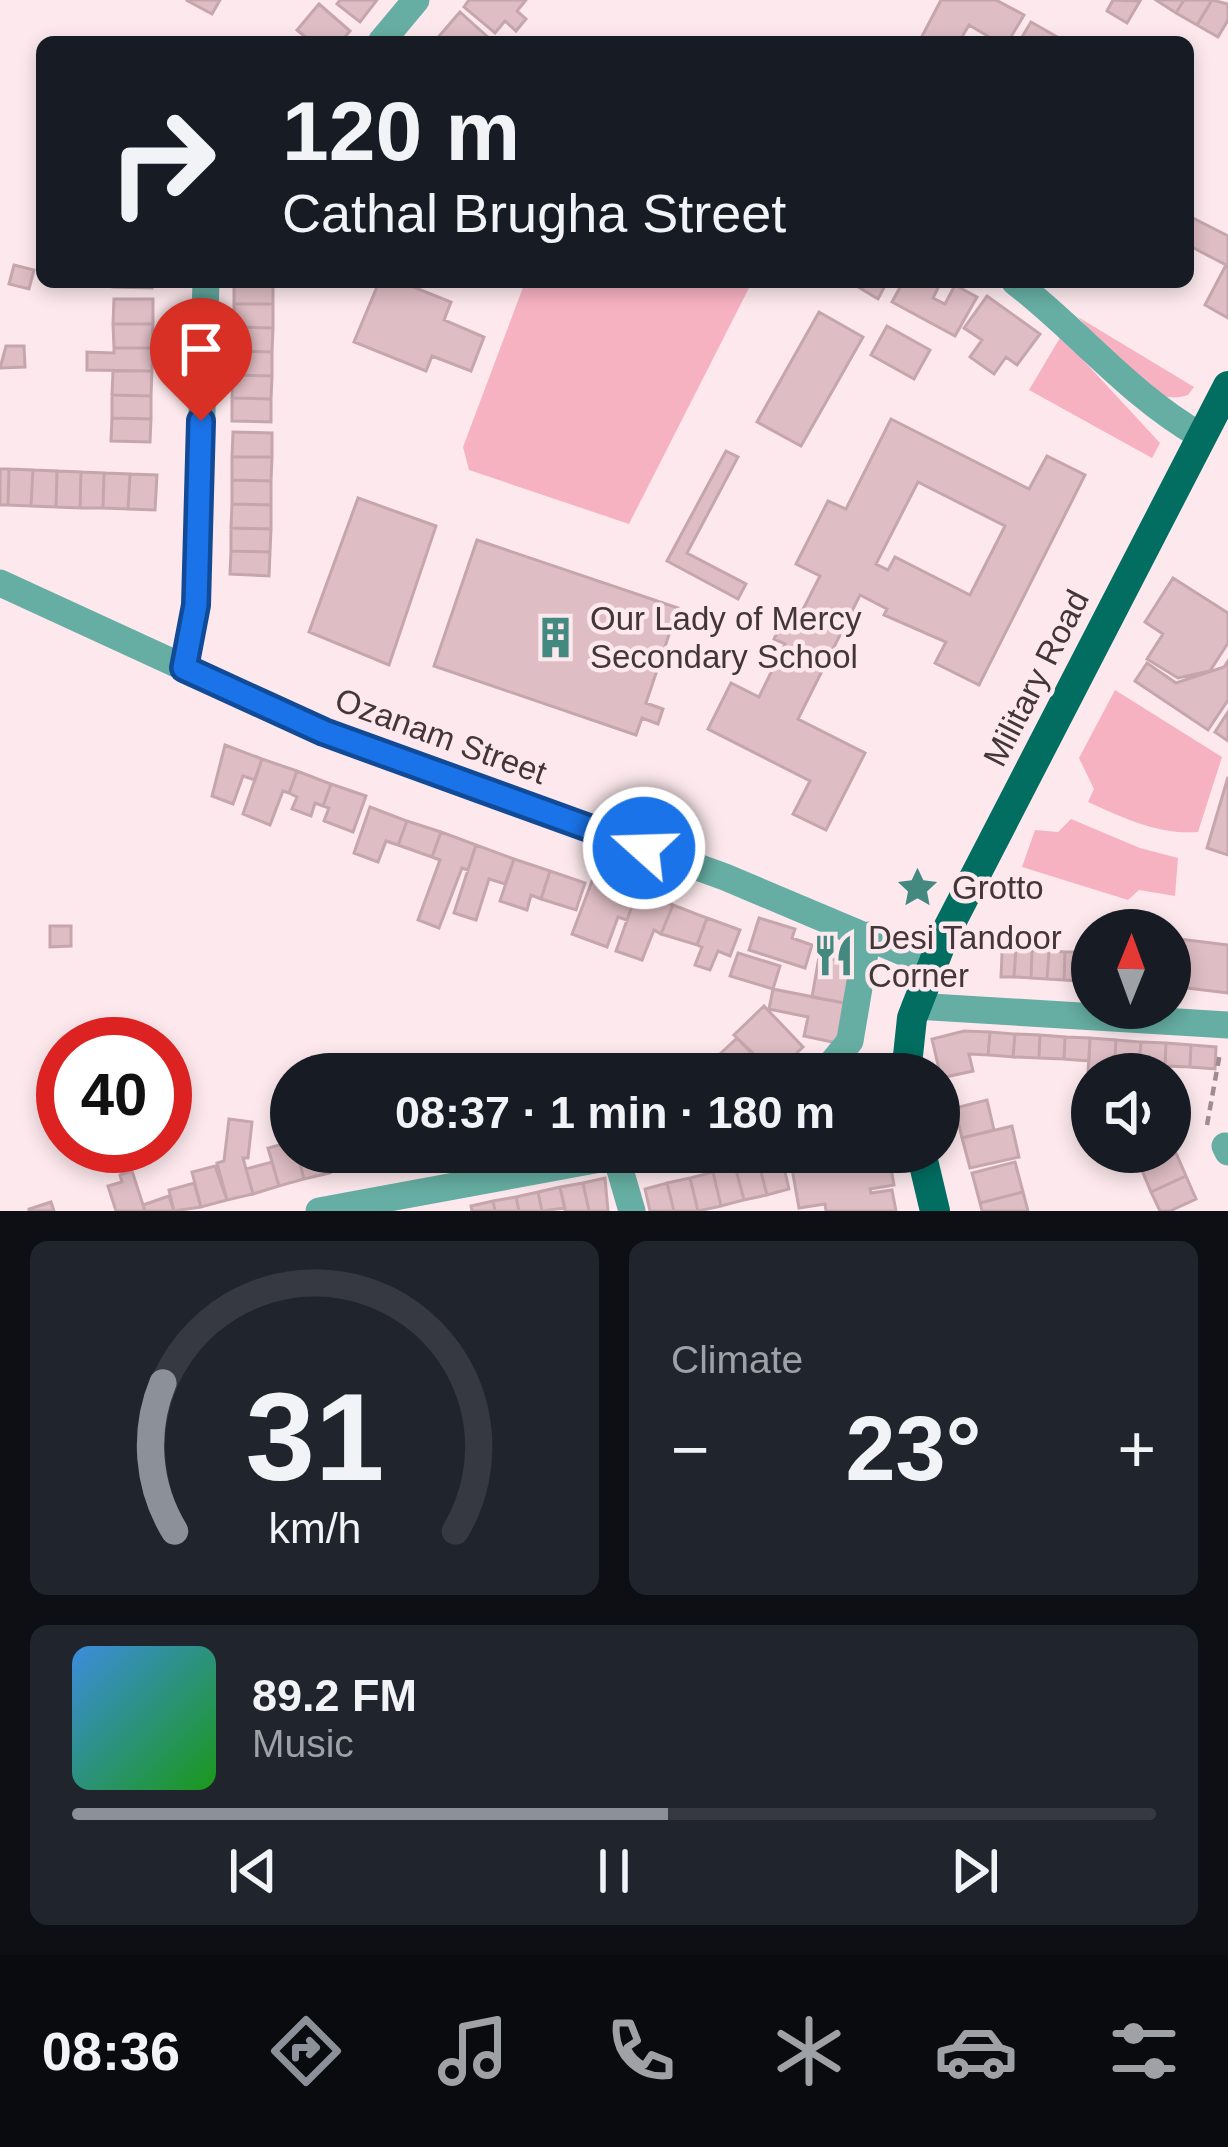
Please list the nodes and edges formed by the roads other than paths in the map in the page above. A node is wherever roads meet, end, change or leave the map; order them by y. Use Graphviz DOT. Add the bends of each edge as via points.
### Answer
graph roads {
  1 [pos="416,0"];
  2 [pos="386,36"];
  3 [pos="206,288"];
  4 [pos="1021,288"];
  5 [pos="1228,386"];
  6 [pos="1202,436"];
  7 [pos="0,583"];
  8 [pos="184,668"];
  9 [pos="868,934"];
  10 [pos="932,964"];
  11 [pos="915,1006"];
  12 [pos="1225,1025"];
  13 [pos="840,1053"];
  14 [pos="907,1053"];
  15 [pos="524,1173"];
  16 [pos="629,1173"];
  17 [pos="925,1173"];
  18 [pos="319,1211"];
  19 [pos="632,1211"];
  20 [pos="935,1211"];
  1 -- 2 [label="street"];
  3 -- 8 [label="street" via="196,605"];
  4 -- 6 [label="street" via="1134,392"];
  5 -- 6 [label="main road, Military Road"];
  6 -- 10 [label="main road, Military Road"];
  7 -- 8 [label="street, Ozanam Street"];
  8 -- 9 [label="street, Ozanam Street" via="324,732"];
  9 -- 10 [label="street, Ozanam Street"];
  9 -- 13 [label="street" via="850,1041"];
  10 -- 11 [label="main road, Military Road"];
  11 -- 12 [label="street"];
  11 -- 14 [label="main road, Military Road"];
  15 -- 18 [label="street"];
  16 -- 19 [label="street"];
  17 -- 20 [label="main road"];
}
